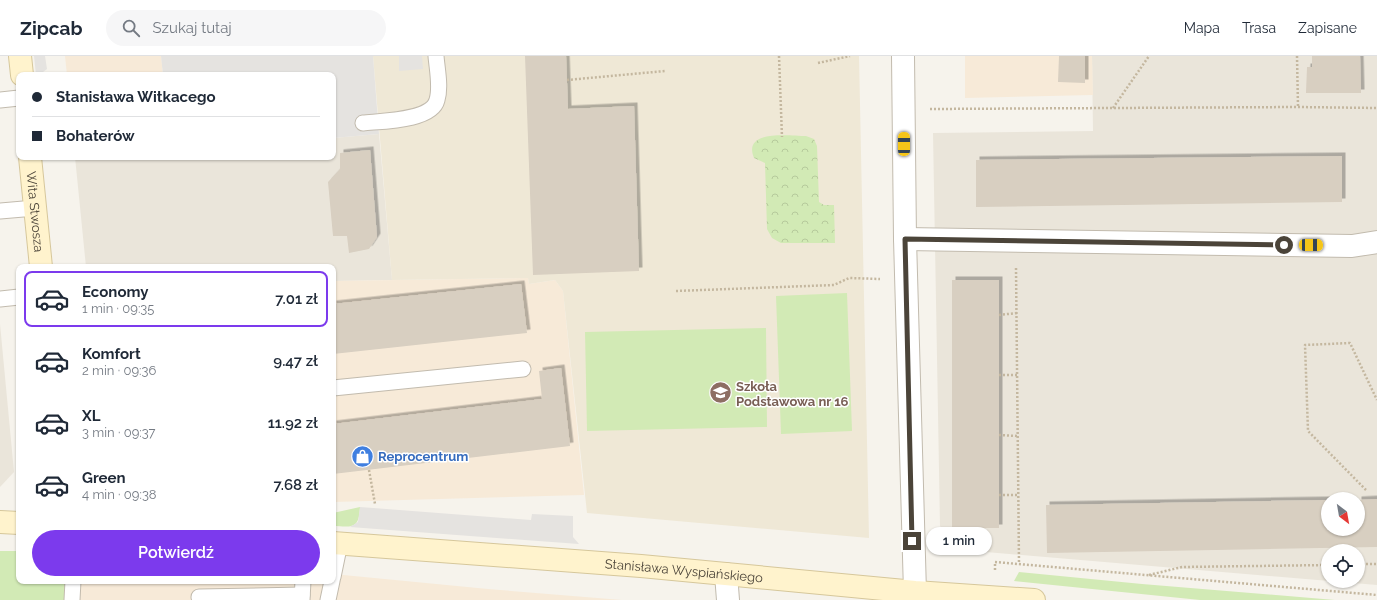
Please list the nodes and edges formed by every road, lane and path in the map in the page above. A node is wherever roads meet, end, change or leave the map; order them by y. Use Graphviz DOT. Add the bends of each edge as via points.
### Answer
graph roads {
  1 [pos="20,56"];
  2 [pos="436,56"];
  3 [pos="779,56"];
  4 [pos="850,56"];
  5 [pos="903,56"];
  6 [pos="1148,56"];
  7 [pos="1297,56"];
  8 [pos="818,63"];
  9 [pos="665,71"];
  10 [pos="22,72"];
  11 [pos="567,80"];
  12 [pos="16,98"];
  13 [pos="0,100"];
  14 [pos="1298,107"];
  15 [pos="1113,108"];
  16 [pos="1377,108"];
  17 [pos="904,109"];
  18 [pos="363,123"];
  19 [pos="782,137"];
  20 [pos="30,160"];
  21 [pos="35,208"];
  22 [pos="0,211"];
  23 [pos="905,239"];
  24 [pos="1016,241"];
  25 [pos="1377,242"];
  26 [pos="41,264"];
  27 [pos="884,279"];
  28 [pos="676,291"];
  29 [pos="16,298"];
  30 [pos="0,299"];
  31 [pos="1017,313"];
  32 [pos="999,315"];
  33 [pos="523,369"];
  34 [pos="999,375"];
  35 [pos="1017,375"];
  36 [pos="336,388"];
  37 [pos="1377,400"];
  38 [pos="999,435"];
  39 [pos="1018,436"];
  40 [pos="369,470"];
  41 [pos="1366,490"];
  42 [pos="999,495"];
  43 [pos="1018,495"];
  44 [pos="374,504"];
  45 [pos="0,522"];
  46 [pos="16,523"];
  47 [pos="336,543"];
  48 [pos="995,562"];
  49 [pos="1019,564"];
  50 [pos="1365,564"];
  51 [pos="1377,564"];
  52 [pos="1321,565"];
  53 [pos="726,574"];
  54 [pos="1146,575"];
  55 [pos="73,584"];
  56 [pos="331,584"];
  57 [pos="302,592"];
  58 [pos="915,592"];
  59 [pos="1377,595"];
  60 [pos="199,598"];
  61 [pos="72,600"];
  62 [pos="328,600"];
  63 [pos="728,600"];
  64 [pos="1034,600"];
  1 -- 10 [label="street"];
  2 -- 18 [label="lane" via="438,91 434,107 418,116"];
  3 -- 19 [label="path"];
  4 -- 8 [label="path"];
  5 -- 17 [label="street"];
  6 -- 15 [label="path"];
  7 -- 14 [label="path"];
  9 -- 11 [label="path"];
  12 -- 13 [label="lane"];
  14 -- 15 [label="path"];
  14 -- 16 [label="path"];
  15 -- 17 [label="path"];
  17 -- 23 [label="street"];
  20 -- 21 [label="street, Wita Stwosza"];
  21 -- 22 [label="lane"];
  21 -- 26 [label="street, Wita Stwosza"];
  23 -- 24 [label="street"];
  23 -- 58 [label="street"];
  24 -- 25 [label="street" via="1352,246"];
  24 -- 31 [label="path"];
  27 -- 28 [label="path" via="849,278 834,285"];
  29 -- 30 [label="lane"];
  31 -- 32 [label="path"];
  31 -- 35 [label="path"];
  33 -- 36 [label="lane"];
  34 -- 35 [label="path"];
  35 -- 39 [label="path"];
  37 -- 41 [label="path" via="1350,343 1305,345 1308,431"];
  38 -- 39 [label="path"];
  39 -- 43 [label="path"];
  40 -- 44 [label="path"];
  42 -- 43 [label="path"];
  43 -- 49 [label="path"];
  45 -- 46 [label="street"];
  47 -- 53 [label="street, Stanisława Wyspiańskiego"];
  48 -- 49 [label="path"];
  49 -- 54 [label="path"];
  50 -- 51 [label="path"];
  52 -- 54 [label="path" via="1182,567"];
  53 -- 58 [label="street, Stanisława Wyspiańskiego"];
  53 -- 63 [label="street"];
  54 -- 59 [label="path"];
  55 -- 61 [label="lane"];
  56 -- 62 [label="lane"];
  57 -- 60 [label="lane"];
  58 -- 64 [label="street, Stanisława Wyspiańskiego"];
}
